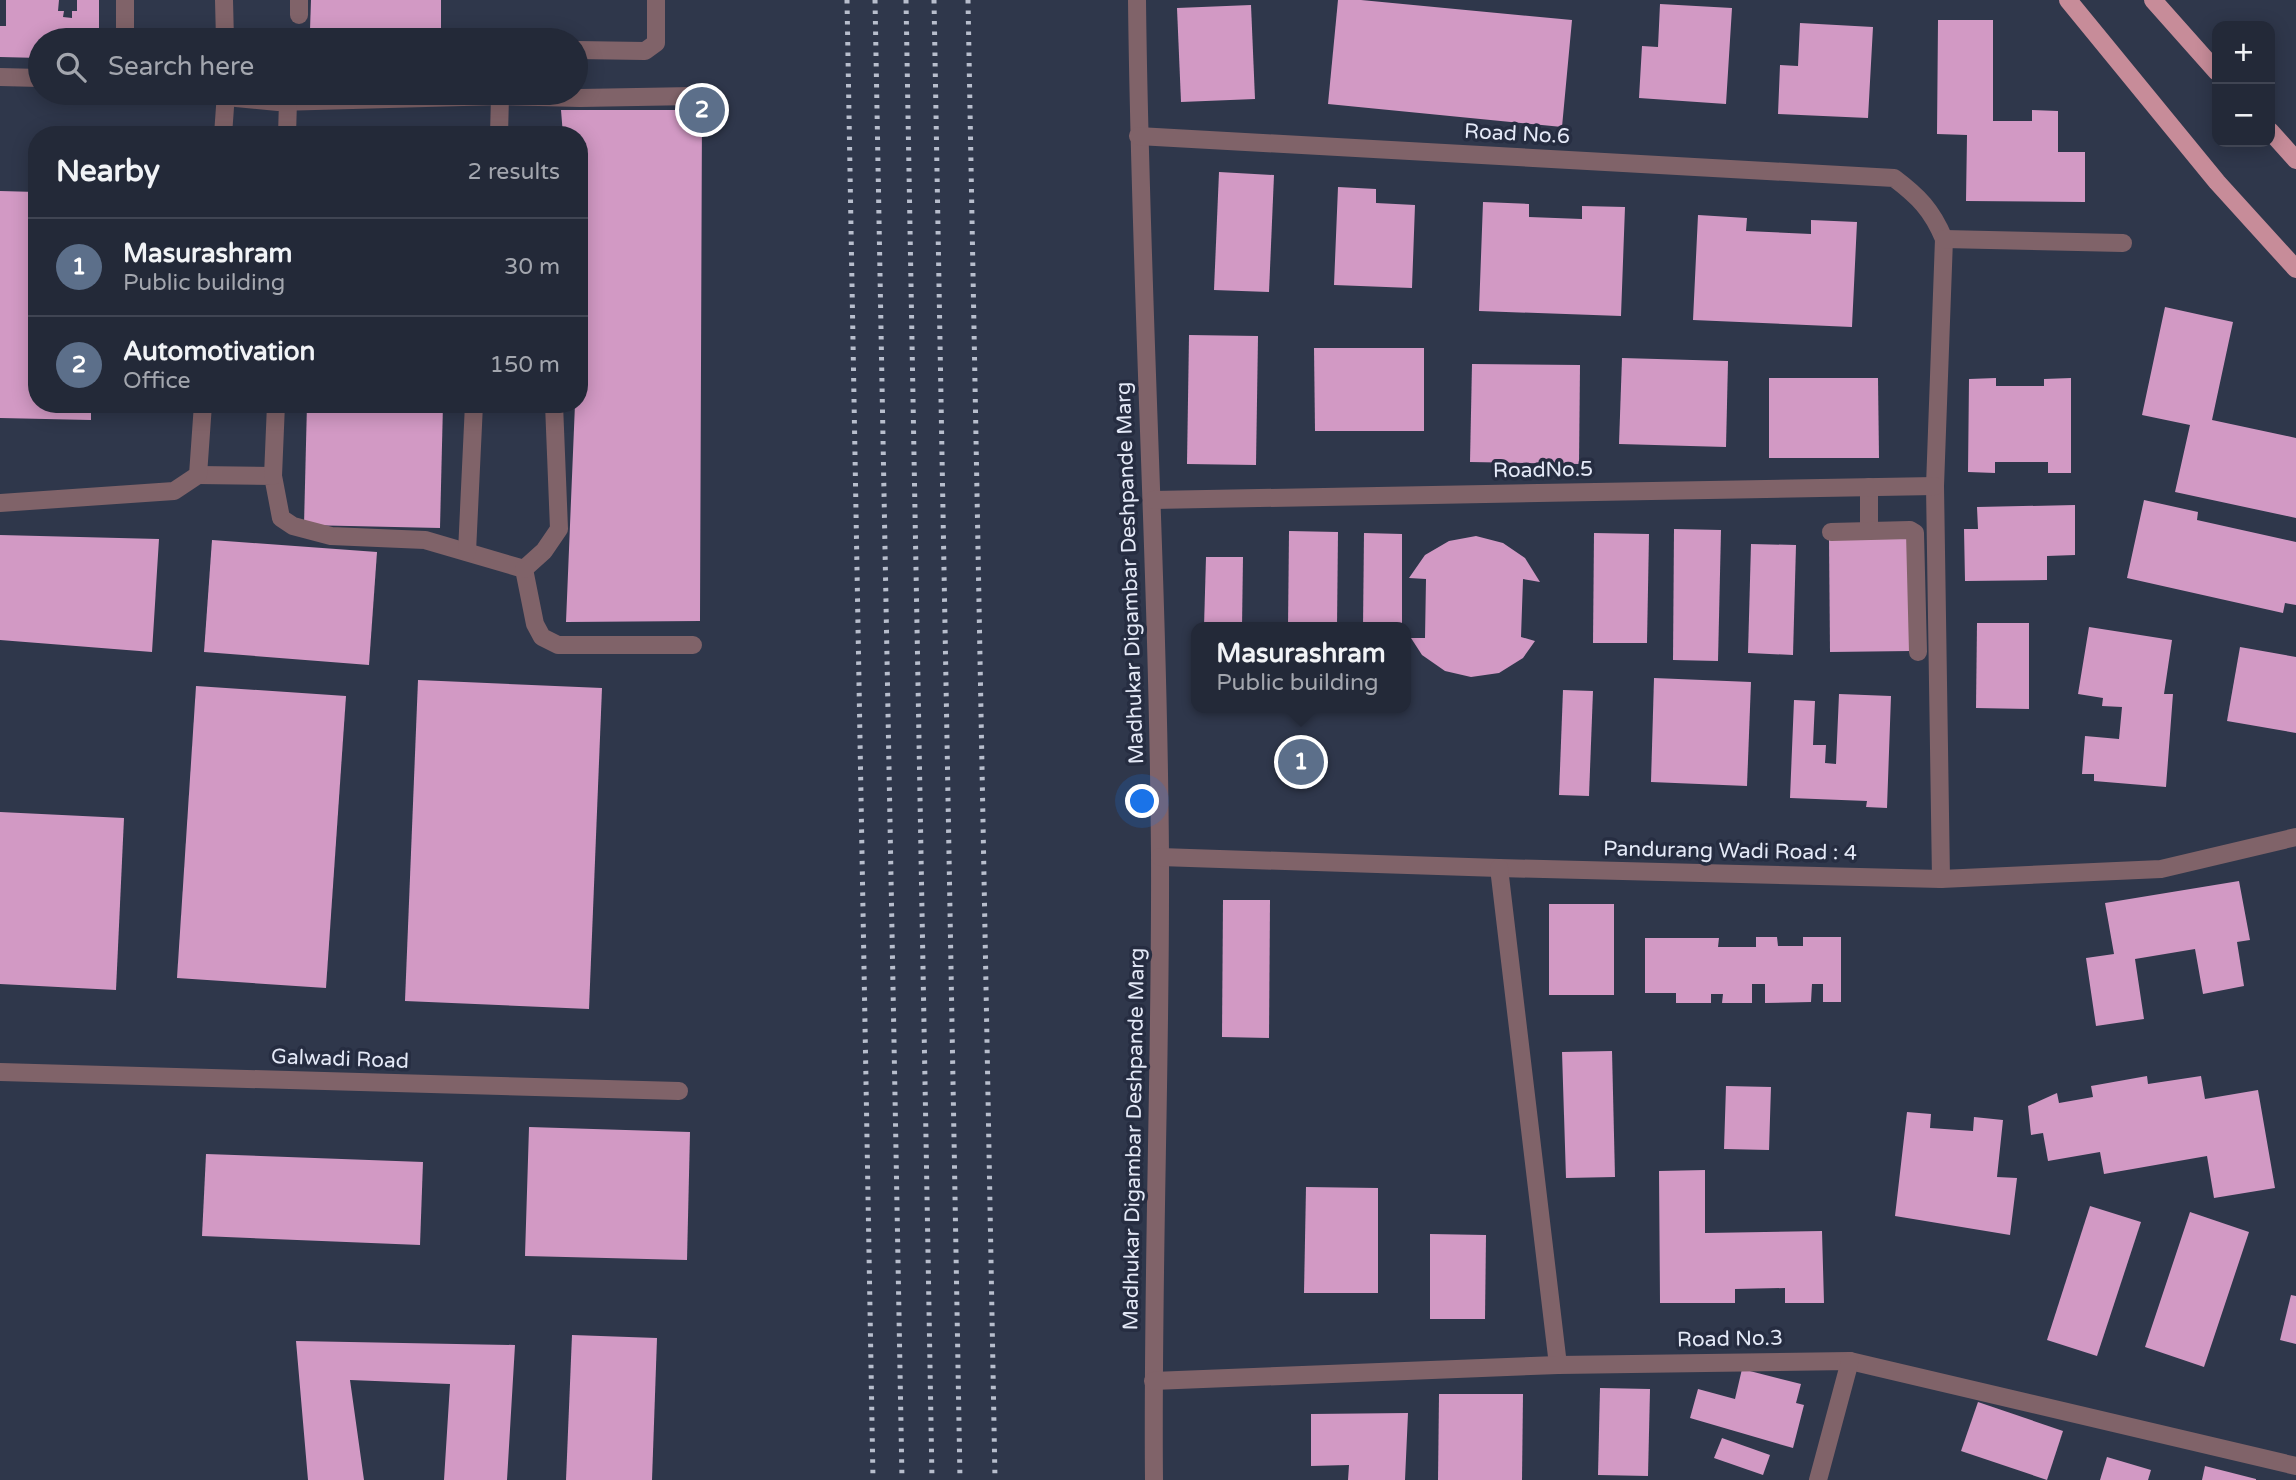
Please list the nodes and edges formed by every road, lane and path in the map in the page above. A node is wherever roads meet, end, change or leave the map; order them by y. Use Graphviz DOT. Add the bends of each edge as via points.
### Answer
graph roads {
  1 [pos="125,0"];
  2 [pos="224,0"];
  3 [pos="656,0"];
  4 [pos="1137,0"];
  5 [pos="2068,0"];
  6 [pos="2153,0"];
  7 [pos="125,28"];
  8 [pos="225,28"];
  9 [pos="588,50"];
  10 [pos="2212,66"];
  11 [pos="0,77"];
  12 [pos="28,78"];
  13 [pos="694,96"];
  14 [pos="588,98"];
  15 [pos="225,105"];
  16 [pos="288,105"];
  17 [pos="500,105"];
  18 [pos="224,126"];
  19 [pos="287,126"];
  20 [pos="499,126"];
  21 [pos="1138,136"];
  22 [pos="2275,137"];
  23 [pos="2296,160"];
  24 [pos="1944,239"];
  25 [pos="2123,243"];
  26 [pos="2296,269"];
  27 [pos="202,413"];
  28 [pos="276,413"];
  29 [pos="474,413"];
  30 [pos="554,413"];
  31 [pos="198,475"];
  32 [pos="273,476"];
  33 [pos="1934,486"];
  34 [pos="1869,487"];
  35 [pos="1153,499"];
  36 [pos="0,503"];
  37 [pos="1869,531"];
  38 [pos="1831,532"];
  39 [pos="467,552"];
  40 [pos="524,569"];
  41 [pos="693,645"];
  42 [pos="1918,652"];
  43 [pos="2296,837"];
  44 [pos="1160,857"];
  45 [pos="1499,869"];
  46 [pos="1941,879"];
  47 [pos="0,1072"];
  48 [pos="679,1091"];
  49 [pos="1850,1360"];
  50 [pos="1558,1364"];
  51 [pos="1153,1381"];
  52 [pos="2296,1466"];
  53 [pos="1154,1480"];
  54 [pos="1818,1480"];
  1 -- 7 [label="street"];
  2 -- 8 [label="street"];
  3 -- 9 [label="street" via="656,43 645,51"];
  4 -- 21 [label="street, Madhukar Digambar Deshpande Marg"];
  5 -- 26 [label="main road" via="2217,182"];
  6 -- 10 [label="main road"];
  11 -- 12 [label="street"];
  13 -- 14 [label="street"];
  15 -- 18 [label="street"];
  16 -- 19 [label="street"];
  17 -- 20 [label="street"];
  21 -- 24 [label="street, Road No.6" via="1894,178 1917,195 1936,219"];
  21 -- 35 [label="street, Madhukar Digambar Deshpande Marg"];
  22 -- 23 [label="main road"];
  24 -- 25 [label="street"];
  24 -- 33 [label="street"];
  27 -- 31 [label="street"];
  28 -- 32 [label="street"];
  29 -- 39 [label="street"];
  30 -- 40 [label="street" via="559,529"];
  31 -- 32 [label="street"];
  31 -- 36 [label="street" via="174,491"];
  32 -- 39 [label="street" via="281,519 293,526 331,536 425,540"];
  33 -- 34 [label="street, RoadNo.5"];
  33 -- 46 [label="street"];
  34 -- 35 [label="street, RoadNo.5"];
  34 -- 37 [label="street"];
  35 -- 44 [label="street, Madhukar Digambar Deshpande Marg"];
  37 -- 38 [label="street"];
  37 -- 42 [label="street" via="1910,530 1916,536"];
  39 -- 40 [label="street"];
  40 -- 41 [label="street" via="542,638 558,645"];
  43 -- 46 [label="street, Pandurang Wadi Road : 4" via="2161,869"];
  44 -- 45 [label="street, Pandurang Wadi Road : 4"];
  44 -- 51 [label="street, Madhukar Digambar Deshpande Marg"];
  45 -- 46 [label="street, Pandurang Wadi Road : 4"];
  45 -- 50 [label="street"];
  47 -- 48 [label="street, Galwadi Road"];
  49 -- 50 [label="street, Road No.3"];
  49 -- 52 [label="street, Road No.3"];
  49 -- 54 [label="street"];
  50 -- 51 [label="street, Road No.3"];
  51 -- 53 [label="street, Madhukar Digambar Deshpande Marg"];
}
